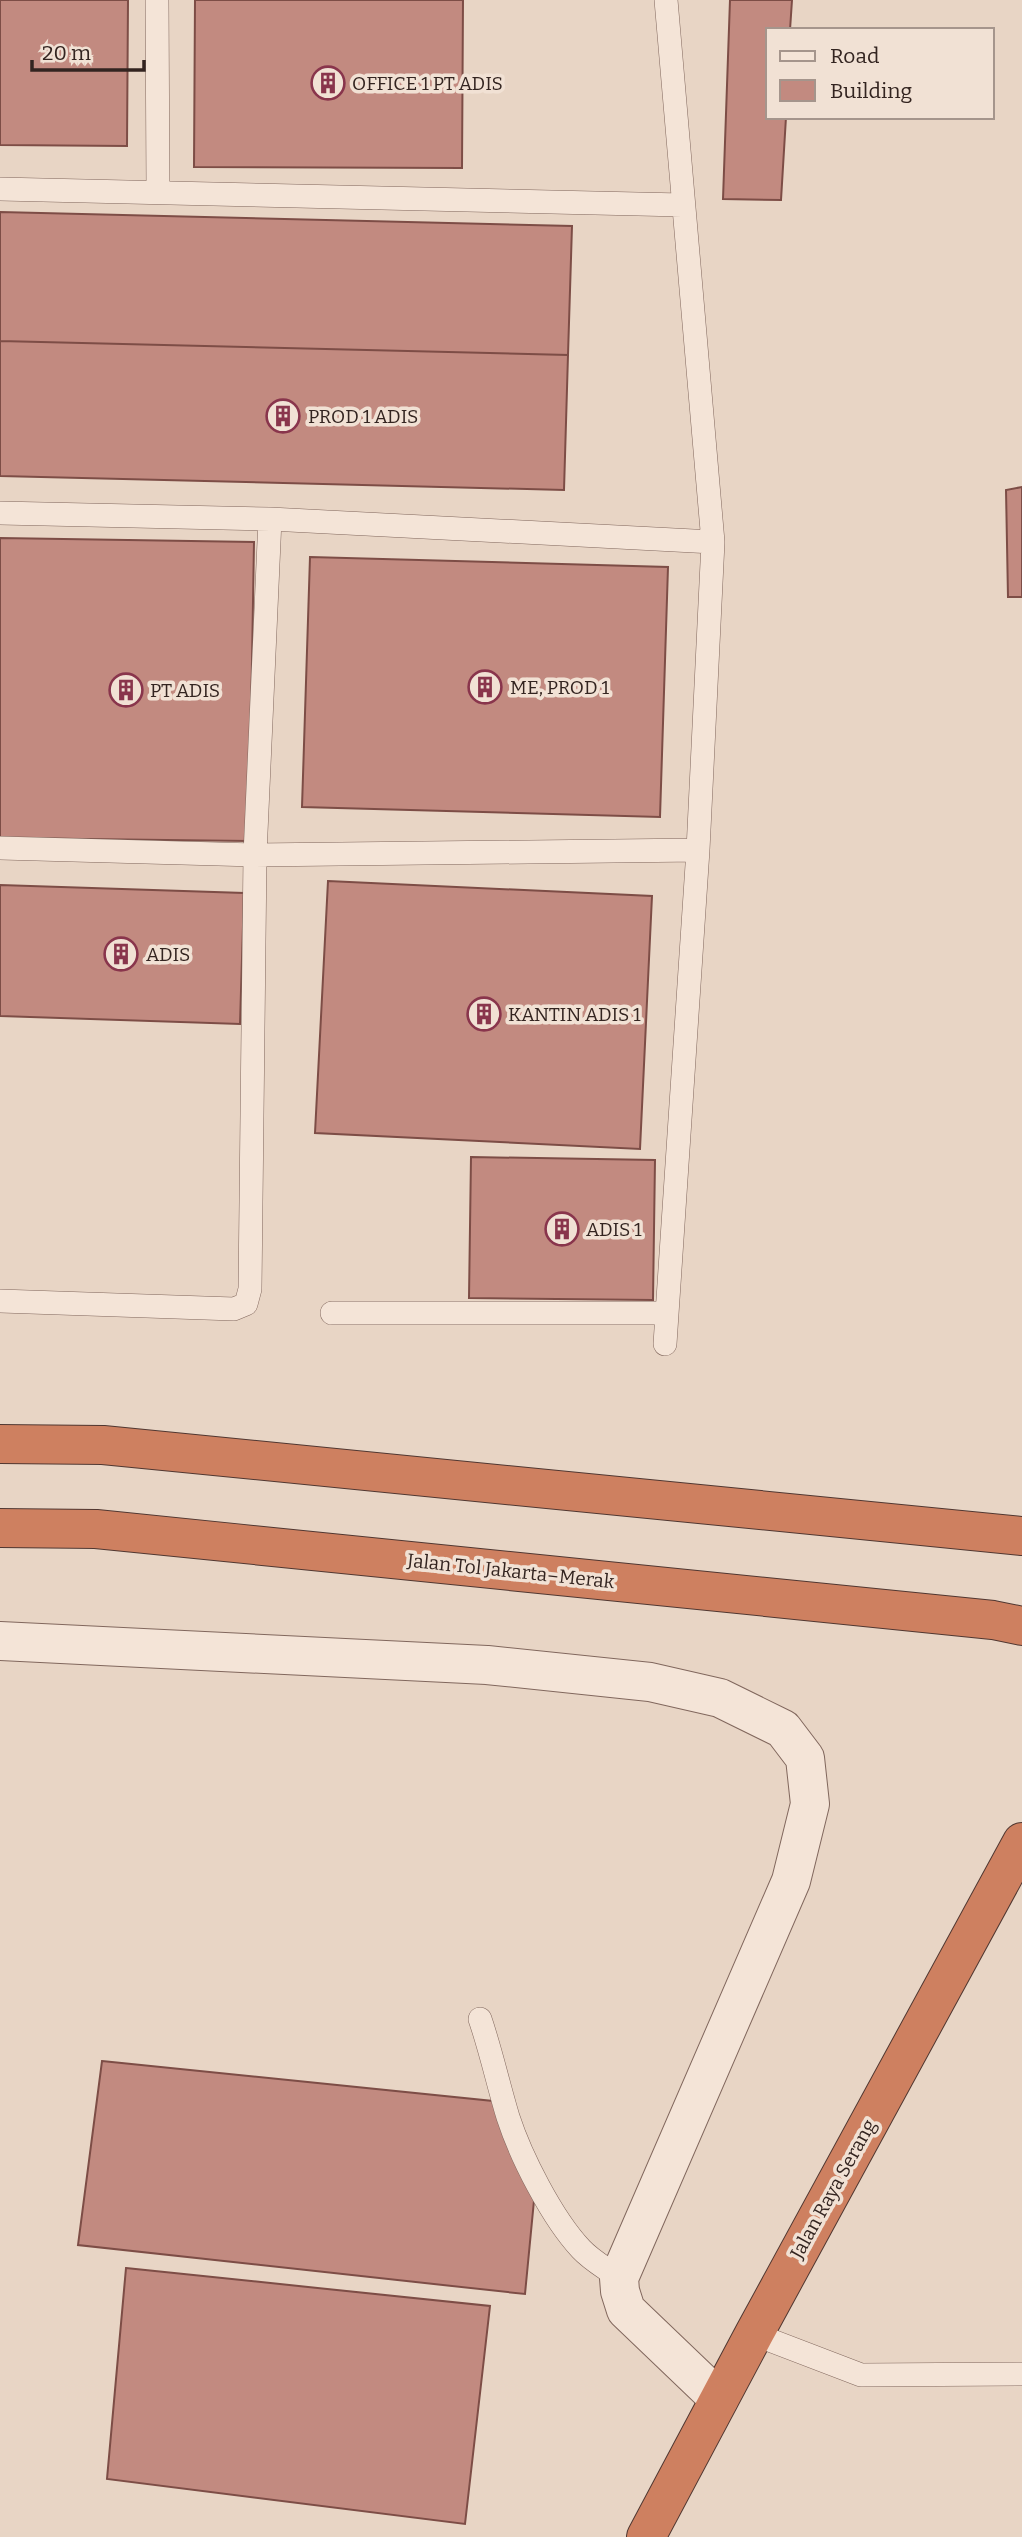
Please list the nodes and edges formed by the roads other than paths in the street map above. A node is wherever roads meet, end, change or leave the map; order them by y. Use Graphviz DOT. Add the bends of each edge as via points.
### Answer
graph roads {
  1 [pos="157,0"];
  2 [pos="666,0"];
  3 [pos="0,188"];
  4 [pos="158,191"];
  5 [pos="682,205"];
  6 [pos="0,513"];
  7 [pos="270,519"];
  8 [pos="713,542"];
  9 [pos="0,848"];
  10 [pos="698,850"];
  11 [pos="255,855"];
  12 [pos="0,1301"];
  13 [pos="332,1313"];
  14 [pos="667,1313"];
  15 [pos="665,1344"];
  16 [pos="0,1444"];
  17 [pos="0,1528"];
  18 [pos="1022,1536"];
  19 [pos="1022,1626"];
  20 [pos="0,1641"];
  21 [pos="1022,1843"];
  22 [pos="480,2018"];
  23 [pos="620,2278"];
  24 [pos="754,2334"];
  25 [pos="1022,2374"];
  26 [pos="719,2399"];
  27 [pos="646,2537"];
  1 -- 4 [label="lane"];
  2 -- 5 [label="lane"];
  3 -- 4 [label="lane"];
  4 -- 5 [label="lane"];
  5 -- 8 [label="lane"];
  6 -- 7 [label="lane"];
  7 -- 8 [label="lane"];
  7 -- 11 [label="lane"];
  8 -- 10 [label="lane"];
  9 -- 11 [label="lane"];
  10 -- 11 [label="lane"];
  10 -- 14 [label="lane"];
  11 -- 12 [label="lane" via="250,1289 246,1304 234,1309"];
  13 -- 14 [label="lane"];
  14 -- 15 [label="lane"];
  16 -- 18 [label="highway" via="117,1446"];
  17 -- 19 [label="highway, Jalan Tol Jakarta–Merak" via="96,1529"];
  20 -- 23 [label="street" via="488,1665 650,1682 720,1698 783,1729 805,1758 810,1804 791,1881"];
  21 -- 24 [label="highway, Jalan Raya Serang"];
  22 -- 23 [label="lane" via="525,2159 581,2250"];
  23 -- 26 [label="street" via="626,2310"];
  24 -- 25 [label="lane" via="861,2375"];
  24 -- 26 [label="highway, Jalan Raya Serang"];
  26 -- 27 [label="highway, Jalan Raya Serang"];
}
